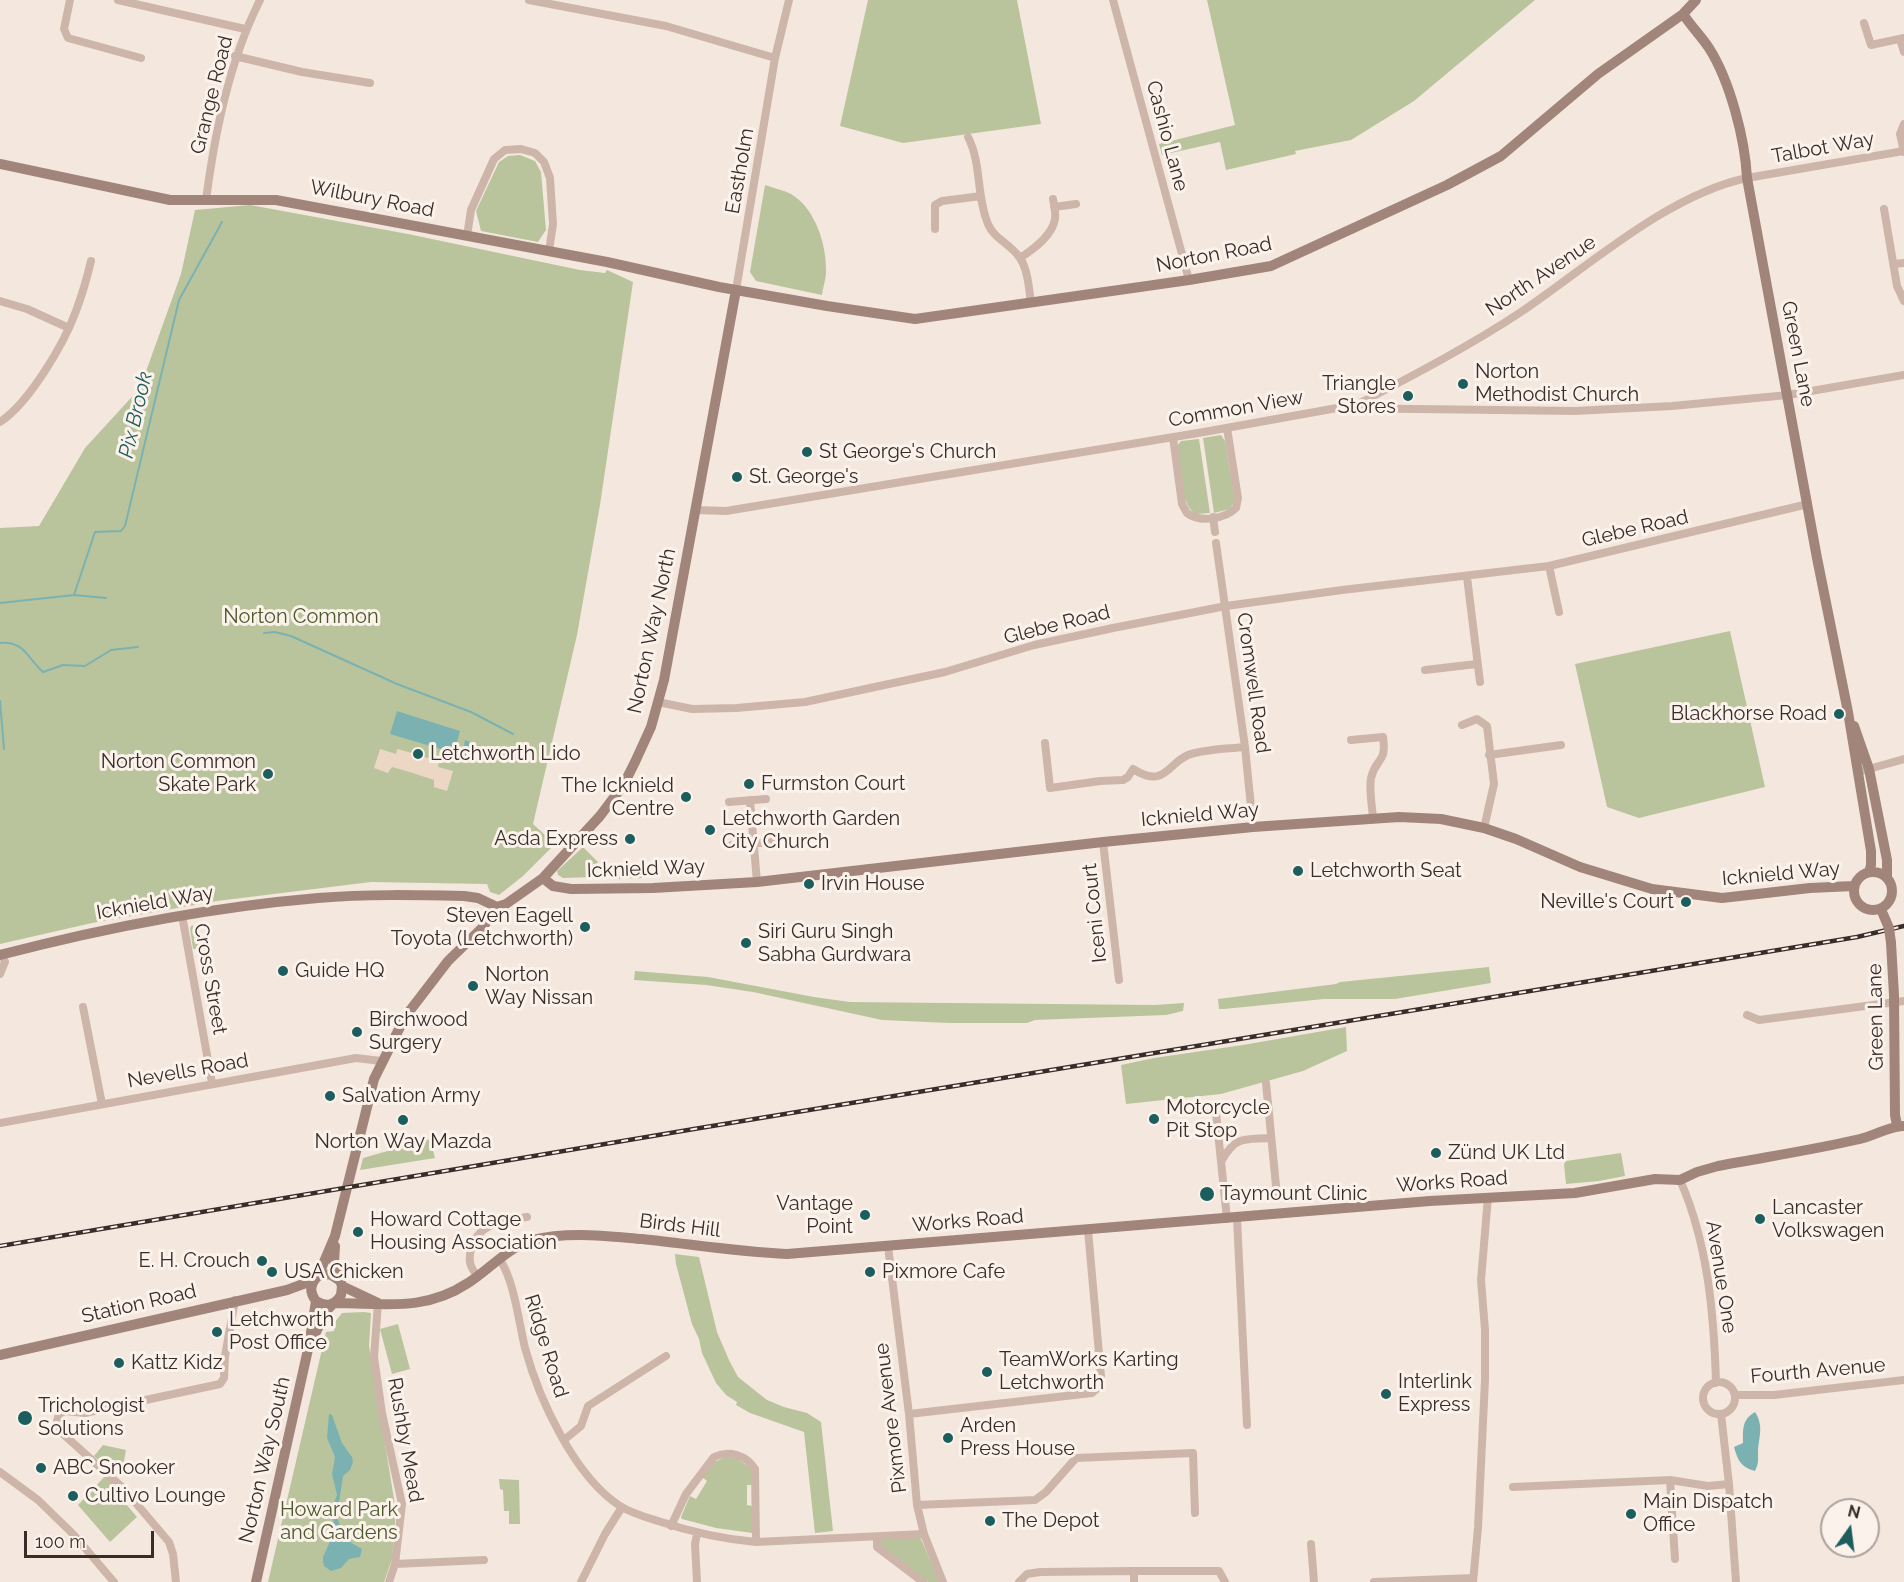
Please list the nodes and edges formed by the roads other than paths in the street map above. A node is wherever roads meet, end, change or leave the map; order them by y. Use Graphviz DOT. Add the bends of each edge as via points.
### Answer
graph roads {
  1 [pos="70,0"];
  2 [pos="118,0"];
  3 [pos="260,0"];
  4 [pos="529,0"];
  5 [pos="789,0"];
  6 [pos="1113,0"];
  7 [pos="1696,0"];
  8 [pos="1683,14"];
  9 [pos="1864,23"];
  10 [pos="245,29"];
  11 [pos="1902,39"];
  12 [pos="1904,52"];
  13 [pos="235,56"];
  14 [pos="141,58"];
  15 [pos="775,58"];
  16 [pos="370,83"];
  17 [pos="1904,124"];
  18 [pos="968,137"];
  19 [pos="1904,152"];
  20 [pos="0,164"];
  21 [pos="1747,178"];
  22 [pos="981,196"];
  23 [pos="206,201"];
  24 [pos="1076,204"];
  25 [pos="1884,209"];
  26 [pos="935,229"];
  27 [pos="467,236"];
  28 [pos="549,251"];
  29 [pos="1020,258"];
  30 [pos="91,261"];
  31 [pos="1904,263"];
  32 [pos="1894,264"];
  33 [pos="1189,280"];
  34 [pos="736,290"];
  35 [pos="0,301"];
  36 [pos="1904,301"];
  37 [pos="1031,303"];
  38 [pos="69,328"];
  39 [pos="1904,375"];
  40 [pos="1788,394"];
  41 [pos="1356,408"];
  42 [pos="0,422"];
  43 [pos="1227,428"];
  44 [pos="1173,437"];
  45 [pos="1808,504"];
  46 [pos="695,510"];
  47 [pos="1213,517"];
  48 [pos="1215,532"];
  49 [pos="1216,543"];
  50 [pos="1549,566"];
  51 [pos="1467,577"];
  52 [pos="1226,606"];
  53 [pos="1559,612"];
  54 [pos="1477,664"];
  55 [pos="1425,670"];
  56 [pos="1479,682"];
  57 [pos="658,702"];
  58 [pos="1462,724"];
  59 [pos="1351,740"];
  60 [pos="1045,743"];
  61 [pos="1561,745"];
  62 [pos="1245,747"];
  63 [pos="1489,755"];
  64 [pos="1904,759"];
  65 [pos="1863,771"];
  66 [pos="766,799"];
  67 [pos="750,800"];
  68 [pos="729,802"];
  69 [pos="1373,818"];
  70 [pos="1253,827"];
  71 [pos="1484,828"];
  72 [pos="772,842"];
  73 [pos="1103,842"];
  74 [pos="753,843"];
  75 [pos="732,845"];
  76 [pos="1869,872"];
  77 [pos="543,878"];
  78 [pos="1887,878"];
  79 [pos="757,882"];
  80 [pos="1854,886"];
  81 [pos="497,907"];
  82 [pos="1882,911"];
  83 [pos="182,915"];
  84 [pos="1,954"];
  85 [pos="0,974"];
  86 [pos="1119,980"];
  87 [pos="1899,1001"];
  88 [pos="83,1007"];
  89 [pos="1747,1016"];
  90 [pos="381,1061"];
  91 [pos="212,1083"];
  92 [pos="1266,1083"];
  93 [pos="102,1104"];
  94 [pos="1216,1113"];
  95 [pos="0,1123"];
  96 [pos="1900,1126"];
  97 [pos="1271,1138"];
  98 [pos="1222,1160"];
  99 [pos="1680,1180"];
  100 [pos="1277,1196"];
  101 [pos="1488,1197"];
  102 [pos="526,1217"];
  103 [pos="1232,1218"];
  104 [pos="1088,1230"];
  105 [pos="335,1236"];
  106 [pos="888,1246"];
  107 [pos="500,1260"];
  108 [pos="478,1276"];
  109 [pos="316,1278"];
  110 [pos="340,1283"];
  111 [pos="287,1290"];
  112 [pos="314,1299"];
  113 [pos="235,1300"];
  114 [pos="378,1303"];
  115 [pos="334,1304"];
  116 [pos="309,1345"];
  117 [pos="0,1355"];
  118 [pos="666,1356"];
  119 [pos="1904,1380"];
  120 [pos="1716,1383"];
  121 [pos="1735,1395"];
  122 [pos="909,1414"];
  123 [pos="1721,1414"];
  124 [pos="1247,1425"];
  125 [pos="564,1440"];
  126 [pos="0,1472"];
  127 [pos="1670,1480"];
  128 [pos="1729,1484"];
  129 [pos="1513,1487"];
  130 [pos="917,1505"];
  131 [pos="622,1507"];
  132 [pos="1195,1513"];
  133 [pos="671,1526"];
  134 [pos="697,1534"];
  135 [pos="924,1534"];
  136 [pos="876,1537"];
  137 [pos="756,1542"];
  138 [pos="1311,1544"];
  139 [pos="1675,1559"];
  140 [pos="484,1560"];
  141 [pos="395,1564"];
  142 [pos="1134,1571"];
  143 [pos="1473,1580"];
  144 [pos="114,1582"];
  145 [pos="176,1582"];
  146 [pos="256,1582"];
  147 [pos="389,1582"];
  148 [pos="580,1582"];
  149 [pos="698,1582"];
  150 [pos="923,1582"];
  151 [pos="943,1582"];
  152 [pos="1019,1582"];
  153 [pos="1134,1582"];
  154 [pos="1225,1582"];
  155 [pos="1314,1582"];
  156 [pos="1374,1582"];
  157 [pos="1736,1582"];
  1 -- 14 [label="street" via="64,29 68,38"];
  2 -- 10 [label="street"];
  3 -- 10 [label="street, Grange Road"];
  4 -- 15 [label="street" via="666,26"];
  5 -- 15 [label="street, Eastholm"];
  6 -- 33 [label="street, Cashio Lane"];
  7 -- 8 [label="street, Norton Road"];
  8 -- 21 [label="street, Green Lane" via="1710,50 1731,97"];
  8 -- 33 [label="street, Norton Road" via="1598,74 1501,156 1271,266"];
  9 -- 11 [label="street" via="1871,45"];
  10 -- 13 [label="street, Grange Road"];
  11 -- 12 [label="street"];
  13 -- 16 [label="street"];
  13 -- 23 [label="street, Grange Road"];
  15 -- 34 [label="street, Eastholm"];
  17 -- 19 [label="street" via="1900,134"];
  18 -- 22 [label="street" via="978,164"];
  19 -- 21 [label="street, Talbot Way"];
  20 -- 23 [label="street, Wilbury Road" via="170,200"];
  21 -- 40 [label="street, Green Lane"];
  21 -- 41 [label="street, North Avenue" via="1699,193 1654,218 1519,313"];
  22 -- 26 [label="street" via="938,203 933,208"];
  22 -- 29 [label="street" via="988,225"];
  23 -- 27 [label="street, Wilbury Road" via="276,200"];
  24 -- 29 [label="street" via="1053,203 1055,219 1050,230"];
  25 -- 32 [label="street"];
  27 -- 28 [label="street, Wilbury Road"];
  27 -- 28 [label="street" via="471,210 494,159 505,150 521,149 535,153 550,178 553,225"];
  28 -- 34 [label="street, Wilbury Road"];
  29 -- 37 [label="street"];
  30 -- 38 [label="street"];
  31 -- 32 [label="street"];
  32 -- 36 [label="street"];
  33 -- 37 [label="street, Norton Road"];
  34 -- 37 [label="street, Norton Road" via="915,319"];
  34 -- 46 [label="street, Norton Way North"];
  35 -- 38 [label="street"];
  38 -- 42 [label="street" via="28,395"];
  39 -- 40 [label="street, Common View"];
  40 -- 41 [label="street, Common View" via="1575,411"];
  40 -- 45 [label="street, Green Lane"];
  41 -- 43 [label="street, Common View"];
  43 -- 44 [label="street, Common View"];
  43 -- 47 [label="street" via="1238,498 1231,513"];
  44 -- 46 [label="street, Common View" via="726,512"];
  44 -- 47 [label="street" via="1182,504 1187,513 1199,519"];
  45 -- 50 [label="street, Glebe Road"];
  45 -- 65 [label="street, Green Lane"];
  46 -- 57 [label="street, Norton Way North"];
  47 -- 48 [label="street"];
  49 -- 52 [label="street, Cromwell Road"];
  50 -- 51 [label="street, Glebe Road"];
  50 -- 53 [label="street"];
  51 -- 52 [label="street, Glebe Road"];
  51 -- 54 [label="street"];
  52 -- 57 [label="street, Glebe Road" via="1034,645 945,672 805,702 692,709"];
  52 -- 62 [label="street, Cromwell Road"];
  54 -- 55 [label="street"];
  54 -- 56 [label="street"];
  57 -- 77 [label="street, Norton Way North" via="624,784 586,833"];
  58 -- 63 [label="street" via="1477,719 1487,726"];
  59 -- 69 [label="street" via="1383,737 1385,751 1371,780"];
  60 -- 62 [label="street" via="1050,788 1122,780 1133,769 1145,774 1165,774 1188,756"];
  61 -- 63 [label="street"];
  62 -- 70 [label="street, Cromwell Road"];
  63 -- 71 [label="street" via="1494,784"];
  64 -- 65 [label="street"];
  65 -- 76 [label="street, Green Lane" via="1871,851"];
  65 -- 78 [label="street, Green Lane" via="1887,860"];
  66 -- 67 [label="street"];
  67 -- 68 [label="street"];
  67 -- 74 [label="street"];
  69 -- 70 [label="street, Icknield Way"];
  69 -- 71 [label="street, Icknield Way" via="1441,819"];
  70 -- 73 [label="street, Icknield Way"];
  71 -- 80 [label="street, Icknield Way" via="1580,867 1652,889 1722,898"];
  72 -- 74 [label="street"];
  73 -- 79 [label="street, Icknield Way"];
  73 -- 86 [label="street, Iceni Court"];
  74 -- 75 [label="street"];
  74 -- 79 [label="street"];
  76 -- 78 [label="street"];
  76 -- 80 [label="street" via="1860,876"];
  77 -- 79 [label="street, Icknield Way" via="553,886 571,890"];
  77 -- 81 [label="street, Norton Way North"];
  78 -- 82 [label="street, Green Lane" via="1892,893"];
  80 -- 82 [label="street" via="1859,904"];
  81 -- 83 [label="street, Icknield Way" via="464,896 333,897"];
  81 -- 90 [label="street, Norton Way North" via="419,997"];
  82 -- 87 [label="street, Green Lane, bridge" via="1889,928"];
  83 -- 84 [label="street, Icknield Way"];
  83 -- 91 [label="street, Cross Street"];
  84 -- 85 [label="street" via="5,962"];
  87 -- 89 [label="street" via="1759,1020"];
  87 -- 96 [label="street, Green Lane" via="1895,1115"];
  88 -- 93 [label="street"];
  90 -- 91 [label="street, Nevells Road" via="356,1058"];
  90 -- 105 [label="street, Norton Way North"];
  91 -- 93 [label="street, Nevells Road"];
  92 -- 97 [label="street"];
  93 -- 95 [label="street, Nevells Road"];
  94 -- 98 [label="street"];
  96 -- 99 [label="street, Works Road" via="1859,1139 1718,1166"];
  97 -- 98 [label="street" via="1236,1142"];
  97 -- 100 [label="street"];
  98 -- 103 [label="street"];
  99 -- 101 [label="street, Works Road" via="1655,1179 1575,1193"];
  99 -- 120 [label="street, Avenue One" via="1702,1247"];
  101 -- 103 [label="street, Works Road"];
  101 -- 143 [label="street" via="1481,1280 1485,1380"];
  102 -- 108 [label="street" via="496,1222 479,1233 470,1259"];
  103 -- 104 [label="street, Works Road"];
  103 -- 124 [label="street"];
  104 -- 106 [label="street, Works Road"];
  104 -- 122 [label="street" via="1100,1386 1092,1394"];
  105 -- 109 [label="street, Norton Way North"];
  105 -- 110 [label="street, Norton Way North" via="334,1263"];
  106 -- 107 [label="street, Birds Hill" via="787,1254 579,1234 532,1240"];
  106 -- 122 [label="street, Pixmore Avenue"];
  107 -- 108 [label="street, Birds Hill"];
  107 -- 125 [label="street, Ridge Road" via="538,1387"];
  108 -- 114 [label="street, Birds Hill" via="455,1291 421,1303"];
  109 -- 110 [label="street" via="330,1274"];
  109 -- 111 [label="street, Station Road"];
  109 -- 112 [label="street" via="311,1291"];
  110 -- 114 [label="street, Birds Hill"];
  110 -- 115 [label="street" via="341,1295"];
  111 -- 112 [label="street, Station Road"];
  111 -- 113 [label="street, Station Road"];
  112 -- 115 [label="street" via="321,1304"];
  112 -- 116 [label="street, Norton Way South"];
  113 -- 117 [label="street, Station Road"];
  113 -- 145 [label="street" via="220,1384 86,1413 65,1411 57,1421 62,1433 123,1488 169,1542"];
  114 -- 115 [label="street, Birds Hill"];
  114 -- 141 [label="street, Rushby Mead" via="374,1357 402,1504"];
  115 -- 116 [label="street, Norton Way South" via="326,1311"];
  116 -- 146 [label="street, Norton Way South"];
  118 -- 125 [label="street, Ridge Road" via="588,1406 581,1426"];
  119 -- 121 [label="street, Fourth Avenue" via="1774,1395"];
  120 -- 121 [label="street" via="1728,1385"];
  120 -- 123 [label="street" via="1707,1389 1704,1400 1710,1410"];
  121 -- 123 [label="street" via="1732,1407"];
  122 -- 130 [label="street, Pixmore Avenue"];
  123 -- 128 [label="street"];
  125 -- 131 [label="street, Ridge Road" via="591,1479"];
  126 -- 144 [label="street" via="38,1500"];
  127 -- 128 [label="street" via="1708,1486"];
  127 -- 129 [label="street"];
  127 -- 139 [label="street"];
  128 -- 157 [label="street"];
  130 -- 132 [label="street" via="1035,1500 1076,1458 1192,1453"];
  130 -- 135 [label="street, Pixmore Avenue"];
  131 -- 133 [label="street, Ridge Road"];
  131 -- 148 [label="street"];
  133 -- 134 [label="street, Ridge Road"];
  133 -- 137 [label="street" via="686,1494 714,1457 732,1453 752,1463 755,1469"];
  134 -- 137 [label="street, Ridge Road"];
  134 -- 149 [label="street"];
  135 -- 136 [label="street, Ridge Road"];
  135 -- 151 [label="street, Pixmore Avenue"];
  136 -- 137 [label="street, Ridge Road"];
  136 -- 150 [label="street" via="877,1547"];
  138 -- 155 [label="street"];
  140 -- 141 [label="street"];
  141 -- 147 [label="street, Rushby Mead"];
  142 -- 152 [label="street" via="1040,1572 1027,1574"];
  142 -- 153 [label="street"];
  142 -- 154 [label="street" via="1219,1571"];
  143 -- 156 [label="street"];
}
